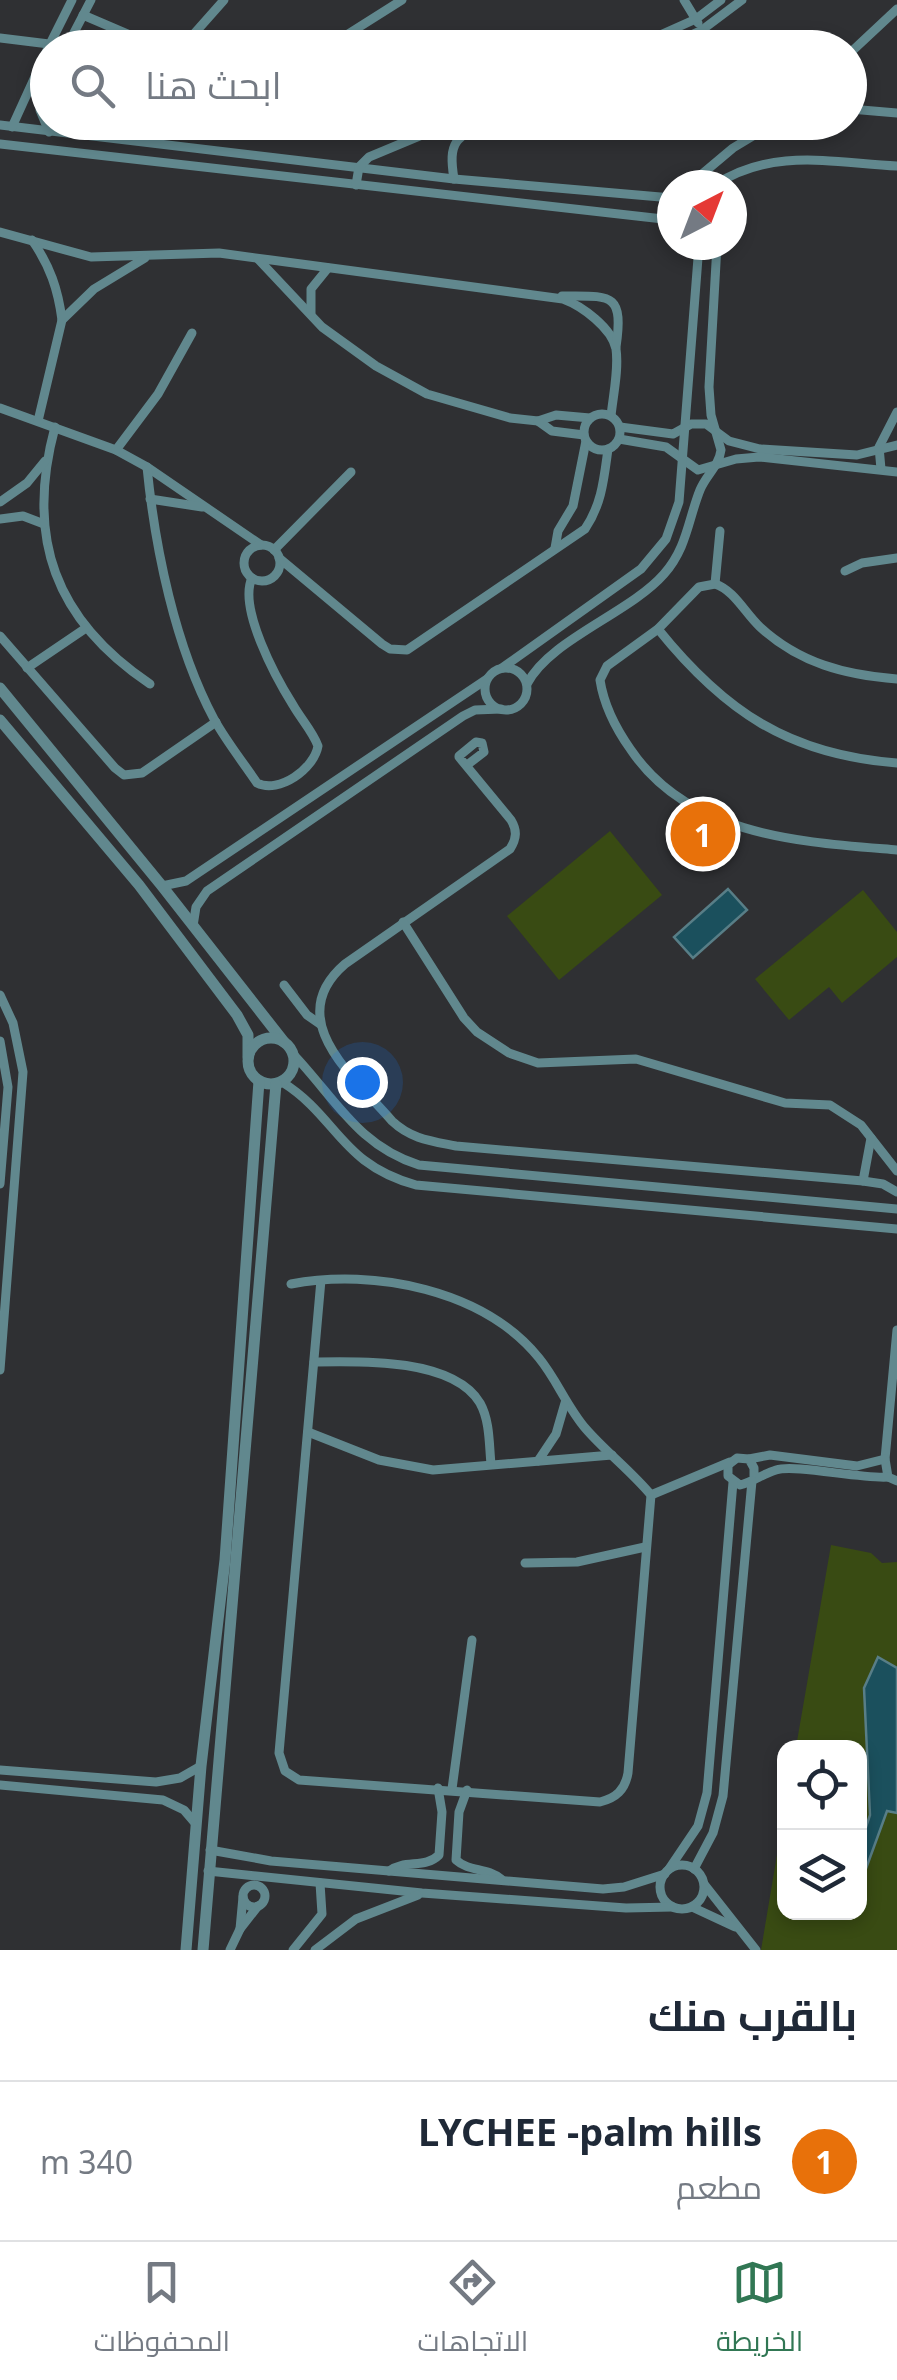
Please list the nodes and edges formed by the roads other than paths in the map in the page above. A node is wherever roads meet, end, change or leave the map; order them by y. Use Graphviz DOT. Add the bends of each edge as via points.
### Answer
graph roads {
  1 [pos="72,0"];
  2 [pos="91,0"];
  3 [pos="224,0"];
  4 [pos="402,0"];
  5 [pos="684,0"];
  6 [pos="721,0"];
  7 [pos="742,0"];
  8 [pos="897,9"];
  9 [pos="83,14"];
  10 [pos="696,19"];
  11 [pos="56,30"];
  12 [pos="75,30"];
  13 [pos="119,30"];
  14 [pos="197,30"];
  15 [pos="354,30"];
  16 [pos="671,30"];
  17 [pos="702,30"];
  18 [pos="867,37"];
  19 [pos="0,38"];
  20 [pos="30,43"];
  21 [pos="30,86"];
  22 [pos="867,110"];
  23 [pos="897,112"];
  24 [pos="0,125"];
  25 [pos="12,127"];
  26 [pos="30,130"];
  27 [pos="119,140"];
  28 [pos="411,140"];
  29 [pos="459,140"];
  30 [pos="746,140"];
  31 [pos="0,144"];
  32 [pos="897,166"];
  33 [pos="359,167"];
  34 [pos="706,170"];
  35 [pos="744,170"];
  36 [pos="407,172"];
  37 [pos="454,179"];
  38 [pos="356,185"];
  39 [pos="404,192"];
  40 [pos="657,197"];
  41 [pos="657,219"];
  42 [pos="0,232"];
  43 [pos="32,240"];
  44 [pos="152,255"];
  45 [pos="258,259"];
  46 [pos="698,260"];
  47 [pos="716,260"];
  48 [pos="328,268"];
  49 [pos="552,296"];
  50 [pos="312,316"];
  51 [pos="62,320"];
  52 [pos="192,333"];
  53 [pos="616,350"];
  54 [pos="0,408"];
  55 [pos="897,412"];
  56 [pos="611,416"];
  57 [pos="590,418"];
  58 [pos="38,420"];
  59 [pos="538,421"];
  60 [pos="620,426"];
  61 [pos="54,427"];
  62 [pos="685,428"];
  63 [pos="643,430"];
  64 [pos="719,433"];
  65 [pos="585,438"];
  66 [pos="619,439"];
  67 [pos="642,443"];
  68 [pos="897,445"];
  69 [pos="880,448"];
  70 [pos="608,449"];
  71 [pos="116,450"];
  72 [pos="46,458"];
  73 [pos="682,458"];
  74 [pos="717,464"];
  75 [pos="147,466"];
  76 [pos="880,470"];
  77 [pos="350,472"];
  78 [pos="897,472"];
  79 [pos="15,493"];
  80 [pos="150,499"];
  81 [pos="0,502"];
  82 [pos="207,508"];
  83 [pos="23,516"];
  84 [pos="0,520"];
  85 [pos="44,524"];
  86 [pos="720,531"];
  87 [pos="261,545"];
  88 [pos="555,548"];
  89 [pos="277,554"];
  90 [pos="897,558"];
  91 [pos="844,571"];
  92 [pos="252,578"];
  93 [pos="715,584"];
  94 [pos="86,628"];
  95 [pos="658,629"];
  96 [pos="0,636"];
  97 [pos="27,668"];
  98 [pos="502,668"];
  99 [pos="487,679"];
  100 [pos="897,679"];
  101 [pos="150,684"];
  102 [pos="527,684"];
  103 [pos="0,688"];
  104 [pos="501,709"];
  105 [pos="0,720"];
  106 [pos="216,722"];
  107 [pos="897,763"];
  108 [pos="467,765"];
  109 [pos="327,786"];
  110 [pos="337,802"];
  111 [pos="897,850"];
  112 [pos="195,875"];
  113 [pos="162,886"];
  114 [pos="207,891"];
  115 [pos="403,922"];
  116 [pos="193,929"];
  117 [pos="284,986"];
  118 [pos="0,995"];
  119 [pos="320,1024"];
  120 [pos="0,1041"];
  121 [pos="284,1042"];
  122 [pos="293,1054"];
  123 [pos="248,1057"];
  124 [pos="258,1081"];
  125 [pos="279,1083"];
  126 [pos="871,1138"];
  127 [pos="887,1158"];
  128 [pos="446,1169"];
  129 [pos="897,1171"];
  130 [pos="863,1181"];
  131 [pos="877,1183"];
  132 [pos="0,1184"];
  133 [pos="443,1189"];
  134 [pos="897,1192"];
  135 [pos="897,1209"];
  136 [pos="897,1229"];
  137 [pos="321,1280"];
  138 [pos="290,1284"];
  139 [pos="897,1335"];
  140 [pos="314,1362"];
  141 [pos="895,1364"];
  142 [pos="0,1370"];
  143 [pos="894,1391"];
  144 [pos="565,1403"];
  145 [pos="893,1419"];
  146 [pos="308,1432"];
  147 [pos="612,1455"];
  148 [pos="748,1459"];
  149 [pos="885,1459"];
  150 [pos="538,1461"];
  151 [pos="730,1462"];
  152 [pos="491,1464"];
  153 [pos="753,1479"];
  154 [pos="892,1479"];
  155 [pos="733,1482"];
  156 [pos="651,1495"];
  157 [pos="645,1547"];
  158 [pos="231,1560"];
  159 [pos="525,1562"];
  160 [pos="472,1640"];
  161 [pos="201,1766"];
  162 [pos="0,1770"];
  163 [pos="0,1785"];
  164 [pos="438,1788"];
  165 [pos="452,1789"];
  166 [pos="467,1790"];
  167 [pos="442,1812"];
  168 [pos="459,1812"];
  169 [pos="196,1824"];
  170 [pos="441,1842"];
  171 [pos="455,1842"];
  172 [pos="210,1850"];
  173 [pos="242,1858"];
  174 [pos="260,1860"];
  175 [pos="694,1869"];
  176 [pos="208,1871"];
  177 [pos="388,1871"];
  178 [pos="667,1872"];
  179 [pos="239,1873"];
  180 [pos="262,1876"];
  181 [pos="503,1881"];
  182 [pos="320,1883"];
  183 [pos="704,1884"];
  184 [pos="422,1894"];
  185 [pos="243,1897"];
  186 [pos="260,1904"];
  187 [pos="673,1907"];
  188 [pos="692,1907"];
  189 [pos="189,1916"];
  190 [pos="206,1918"];
  191 [pos="240,1929"];
  192 [pos="738,1930"];
  193 [pos="186,1950"];
  194 [pos="203,1950"];
  195 [pos="230,1950"];
  196 [pos="293,1950"];
  197 [pos="316,1950"];
  198 [pos="756,1950"];
  1 -- 11 [label="street"];
  2 -- 9 [label="street"];
  3 -- 14 [label="street"];
  4 -- 15 [label="street"];
  5 -- 10 [label="street"];
  6 -- 10 [label="street"];
  7 -- 17 [label="street"];
  8 -- 18 [label="street"];
  9 -- 12 [label="street"];
  9 -- 13 [label="street"];
  10 -- 16 [label="street"];
  10 -- 17 [label="street"];
  19 -- 20 [label="street"];
  21 -- 25 [label="street"];
  22 -- 23 [label="street"];
  24 -- 25 [label="street"];
  25 -- 26 [label="street"];
  27 -- 33 [label="street"];
  28 -- 33 [label="street"];
  29 -- 37 [label="street" via="452,149"];
  30 -- 34 [label="street"];
  31 -- 38 [label="street"];
  32 -- 35 [label="street" via="795,158"];
  33 -- 36 [label="street"];
  33 -- 38 [label="street"];
  36 -- 37 [label="street"];
  36 -- 39 [label="street"];
  37 -- 40 [label="street"];
  38 -- 39 [label="street"];
  39 -- 41 [label="street"];
  42 -- 43 [label="street"];
  43 -- 44 [label="street" via="91,257"];
  43 -- 51 [label="street" via="48,264"];
  44 -- 45 [label="street"];
  44 -- 51 [label="street" via="94,289"];
  45 -- 48 [label="street"];
  45 -- 50 [label="street"];
  46 -- 62 [label="street"];
  47 -- 64 [label="street" via="708,387"];
  48 -- 49 [label="street"];
  48 -- 50 [label="street" via="310,289"];
  49 -- 53 [label="street" via="582,308"];
  49 -- 53 [label="street" via="600,296 614,304 620,318"];
  50 -- 59 [label="street" via="346,346 427,394"];
  51 -- 58 [label="street"];
  52 -- 71 [label="street"];
  53 -- 56 [label="street"];
  54 -- 58 [label="street"];
  55 -- 69 [label="street"];
  56 -- 57 [label="street"];
  56 -- 60 [label="street"];
  57 -- 59 [label="street" via="556,414"];
  57 -- 65 [label="street"];
  58 -- 61 [label="street"];
  59 -- 65 [label="street"];
  60 -- 63 [label="street"];
  60 -- 66 [label="street"];
  61 -- 71 [label="street"];
  61 -- 72 [label="street"];
  62 -- 63 [label="street" via="673,434"];
  62 -- 64 [label="street" via="706,424"];
  62 -- 73 [label="street"];
  63 -- 67 [label="street"];
  64 -- 69 [label="street" via="760,449 857,454"];
  64 -- 74 [label="street"];
  65 -- 70 [label="street" via="596,449"];
  65 -- 88 [label="street" via="573,506"];
  66 -- 67 [label="street"];
  66 -- 70 [label="street"];
  67 -- 73 [label="street"];
  68 -- 69 [label="street"];
  69 -- 76 [label="street"];
  70 -- 88 [label="street" via="596,514"];
  71 -- 75 [label="street"];
  72 -- 79 [label="street"];
  72 -- 85 [label="street"];
  73 -- 74 [label="street" via="698,470"];
  73 -- 98 [label="street" via="674,521 655,555"];
  74 -- 76 [label="street" via="759,457"];
  74 -- 102 [label="street" via="698,494 684,546 664,574 544,661"];
  75 -- 80 [label="street"];
  75 -- 82 [label="street"];
  76 -- 78 [label="street"];
  77 -- 89 [label="street"];
  79 -- 81 [label="street"];
  79 -- 83 [label="street"];
  80 -- 82 [label="street"];
  80 -- 106 [label="street" via="175,616"];
  82 -- 87 [label="street"];
  83 -- 84 [label="street"];
  83 -- 85 [label="street"];
  85 -- 94 [label="street" via="61,590"];
  86 -- 93 [label="street"];
  87 -- 89 [label="street"];
  87 -- 92 [label="street" via="244,561"];
  88 -- 89 [label="street" via="415,647 398,651"];
  89 -- 92 [label="street" via="274,576"];
  90 -- 91 [label="street"];
  92 -- 106 [label="street" via="250,612 318,754 283,784 263,786"];
  93 -- 95 [label="street" via="700,587"];
  93 -- 100 [label="street" via="794,652 842,672"];
  94 -- 97 [label="street"];
  94 -- 101 [label="street"];
  95 -- 107 [label="street" via="706,684 770,731 842,756"];
  95 -- 111 [label="street" via="607,666 600,680 619,734 660,784 686,804 749,829"];
  96 -- 97 [label="street"];
  97 -- 106 [label="street" via="124,775 142,773"];
  98 -- 99 [label="street"];
  98 -- 102 [label="street" via="520,673"];
  99 -- 104 [label="street" via="487,698"];
  99 -- 109 [label="street"];
  102 -- 104 [label="street" via="523,702"];
  103 -- 113 [label="street"];
  104 -- 110 [label="street" via="463,716"];
  105 -- 123 [label="street" via="237,1015 248,1034"];
  108 -- 115 [label="street" via="512,820 514,842"];
  109 -- 110 [label="street"];
  109 -- 112 [label="street"];
  110 -- 114 [label="street"];
  112 -- 113 [label="street"];
  112 -- 114 [label="street"];
  113 -- 116 [label="street"];
  114 -- 116 [label="street"];
  115 -- 119 [label="street" via="328,981"];
  115 -- 126 [label="street" via="464,1018 509,1053 538,1063 636,1059 785,1103 830,1105 852,1116"];
  116 -- 121 [label="street"];
  117 -- 119 [label="street"];
  118 -- 142 [label="street" via="18,1039 23,1089"];
  119 -- 130 [label="street" via="335,1055 392,1121 419,1139"];
  120 -- 132 [label="street" via="8,1087"];
  121 -- 122 [label="street"];
  121 -- 123 [label="street" via="266,1039"];
  122 -- 125 [label="street" via="294,1067"];
  122 -- 128 [label="street" via="375,1145 396,1158"];
  123 -- 124 [label="street"];
  124 -- 125 [label="street"];
  124 -- 158 [label="street"];
  125 -- 133 [label="street" via="306,1099 369,1166"];
  125 -- 158 [label="street"];
  126 -- 127 [label="street"];
  126 -- 130 [label="street"];
  127 -- 129 [label="street"];
  127 -- 131 [label="street"];
  128 -- 133 [label="street"];
  128 -- 135 [label="street"];
  130 -- 131 [label="street"];
  131 -- 134 [label="street"];
  133 -- 136 [label="street"];
  137 -- 138 [label="street"];
  137 -- 140 [label="street"];
  137 -- 144 [label="street" via="409,1287 476,1306 522,1339"];
  139 -- 141 [label="street"];
  140 -- 146 [label="street"];
  140 -- 152 [label="street" via="408,1366 455,1380 480,1404"];
  141 -- 143 [label="street"];
  143 -- 145 [label="street"];
  144 -- 147 [label="street"];
  144 -- 150 [label="street"];
  145 -- 149 [label="street"];
  146 -- 152 [label="street" via="406,1467"];
  146 -- 164 [label="street" via="280,1762 300,1780"];
  147 -- 150 [label="street"];
  147 -- 156 [label="street"];
  148 -- 149 [label="street" via="770,1455 857,1466"];
  148 -- 151 [label="street"];
  148 -- 153 [label="street"];
  149 -- 154 [label="street"];
  150 -- 152 [label="street"];
  151 -- 155 [label="street"];
  151 -- 156 [label="street"];
  153 -- 154 [label="street" via="789,1469"];
  153 -- 155 [label="street"];
  153 -- 175 [label="street" via="722,1796"];
  155 -- 178 [label="street" via="707,1793 698,1826"];
  156 -- 157 [label="street"];
  157 -- 159 [label="street" via="577,1562"];
  157 -- 166 [label="street" via="622,1790 600,1802"];
  158 -- 161 [label="street"];
  158 -- 172 [label="street"];
  160 -- 165 [label="street"];
  161 -- 162 [label="street" via="156,1782"];
  161 -- 169 [label="street"];
  163 -- 169 [label="street" via="163,1800"];
  164 -- 165 [label="street"];
  164 -- 167 [label="street"];
  165 -- 166 [label="street"];
  166 -- 168 [label="street"];
  167 -- 168 [label="street"];
  167 -- 170 [label="street"];
  168 -- 171 [label="street"];
  169 -- 189 [label="street"];
  170 -- 171 [label="street"];
  170 -- 177 [label="street" via="435,1860"];
  171 -- 181 [label="street" via="459,1863"];
  172 -- 173 [label="street"];
  172 -- 176 [label="street"];
  173 -- 174 [label="street"];
  173 -- 179 [label="street" via="246,1866"];
  174 -- 177 [label="street"];
  174 -- 180 [label="street"];
  175 -- 178 [label="street" via="682,1865"];
  175 -- 183 [label="street"];
  176 -- 179 [label="street"];
  176 -- 190 [label="street"];
  177 -- 181 [label="street"];
  178 -- 181 [label="street" via="603,1889"];
  178 -- 187 [label="street" via="661,1892"];
  179 -- 180 [label="street"];
  180 -- 182 [label="street"];
  182 -- 184 [label="street"];
  182 -- 196 [label="street" via="322,1914"];
  183 -- 188 [label="street"];
  183 -- 192 [label="street"];
  184 -- 187 [label="street"];
  184 -- 197 [label="street" via="356,1920"];
  185 -- 186 [label="street" via="249,1906"];
  185 -- 186 [label="street" via="246,1888 258,1886"];
  185 -- 191 [label="street"];
  186 -- 191 [label="street"];
  187 -- 188 [label="street"];
  188 -- 192 [label="street"];
  189 -- 190 [label="street"];
  189 -- 193 [label="street"];
  190 -- 194 [label="street"];
  191 -- 195 [label="street"];
  192 -- 198 [label="street"];
}
